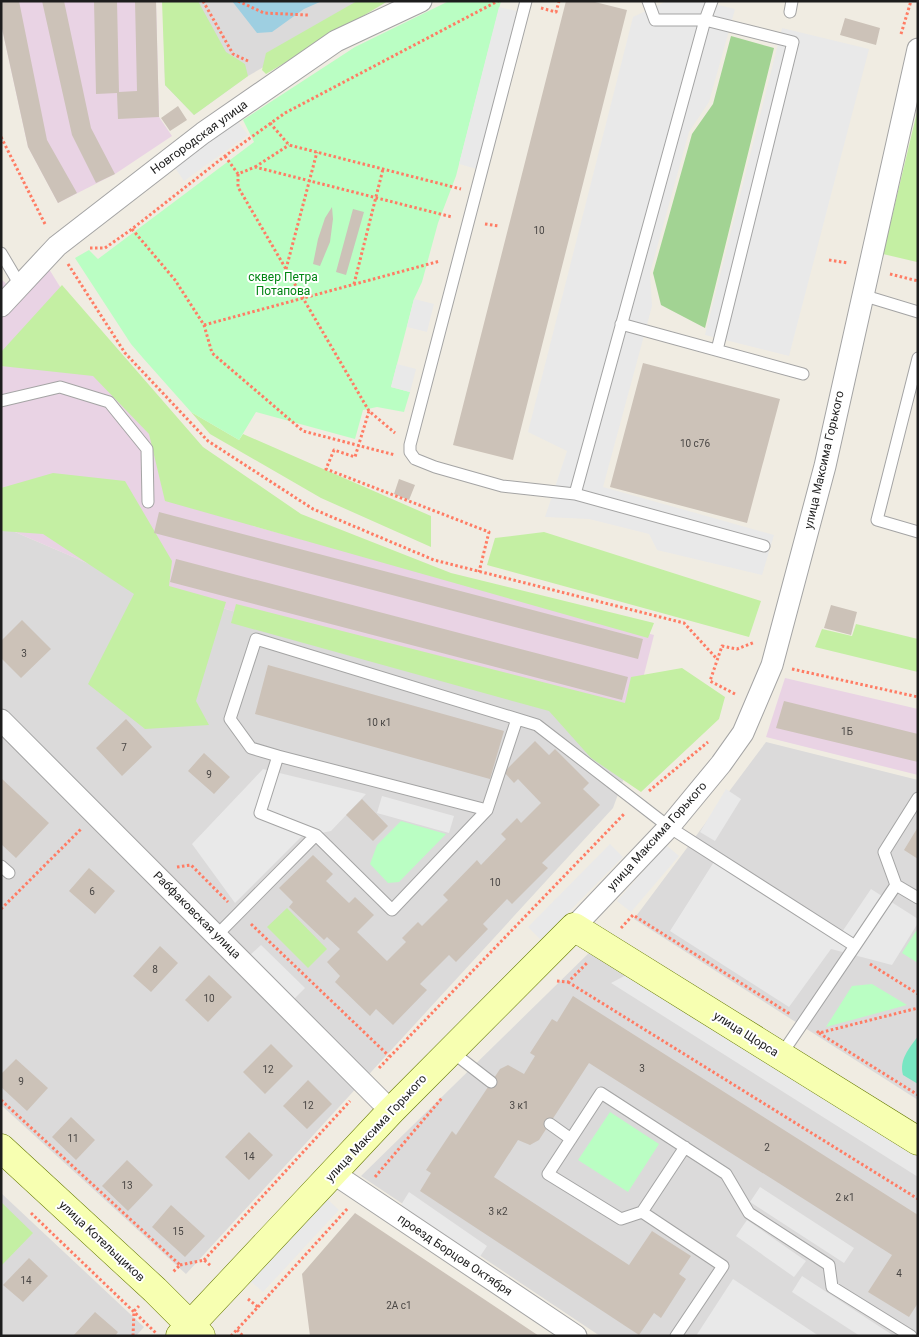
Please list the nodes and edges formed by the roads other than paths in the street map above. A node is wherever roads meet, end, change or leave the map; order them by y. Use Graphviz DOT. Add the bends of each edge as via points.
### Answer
graph roads {
  1 [pos="421,1"];
  2 [pos="526,1"];
  3 [pos="648,1"];
  4 [pos="712,1"];
  5 [pos="705,20"];
  6 [pos="918,49"];
  7 [pos="1,253"];
  8 [pos="20,285"];
  9 [pos="862,294"];
  10 [pos="1,306"];
  11 [pos="918,312"];
  12 [pos="621,324"];
  13 [pos="717,350"];
  14 [pos="918,358"];
  15 [pos="803,374"];
  16 [pos="1,401"];
  17 [pos="575,494"];
  18 [pos="148,502"];
  19 [pos="918,532"];
  20 [pos="764,546"];
  21 [pos="517,719"];
  22 [pos="1,720"];
  23 [pos="278,756"];
  24 [pos="918,798"];
  25 [pos="487,810"];
  26 [pos="669,827"];
  27 [pos="316,835"];
  28 [pos="896,884"];
  29 [pos="918,898"];
  30 [pos="574,927"];
  31 [pos="217,935"];
  32 [pos="855,946"];
  33 [pos="450,1050"];
  34 [pos="781,1056"];
  35 [pos="491,1082"];
  36 [pos="391,1110"];
  37 [pos="550,1124"];
  38 [pos="572,1139"];
  39 [pos="918,1141"];
  40 [pos="684,1147"];
  41 [pos="1,1148"];
  42 [pos="333,1173"];
  43 [pos="642,1212"];
  44 [pos="190,1332"];
  45 [pos="573,1335"];
  46 [pos="676,1336"];
  47 [pos="911,1336"];
  1 -- 8 [label="street, Новгородская улица" via="336,41 203,133 57,246"];
  2 -- 17 [label="lane" via="410,452 415,459 435,467 502,486"];
  3 -- 5 [label="lane" via="655,20"];
  4 -- 5 [label="lane"];
  5 -- 12 [label="lane"];
  5 -- 13 [label="lane" via="793,42"];
  6 -- 9 [label="street, улица Максима Горького"];
  7 -- 8 [label="lane"];
  8 -- 10 [label="street, Новгородская улица"];
  9 -- 11 [label="lane"];
  9 -- 26 [label="street, улица Максима Горького" via="825,466 772,665 743,734"];
  12 -- 13 [label="lane"];
  12 -- 17 [label="lane"];
  13 -- 15 [label="lane"];
  14 -- 19 [label="lane" via="877,520"];
  16 -- 18 [label="lane" via="60,387 109,402 147,449"];
  17 -- 20 [label="lane"];
  21 -- 23 [label="lane" via="256,639 230,719 251,748"];
  21 -- 25 [label="lane"];
  21 -- 26 [label="lane" via="536,725"];
  22 -- 31 [label="street, Рабфаковская улица"];
  23 -- 25 [label="lane"];
  23 -- 27 [label="lane" via="260,813"];
  24 -- 28 [label="lane" via="884,852"];
  25 -- 27 [label="lane" via="392,910"];
  26 -- 30 [label="street, улица Максима Горького"];
  26 -- 32 [label="lane"];
  27 -- 31 [label="lane"];
  28 -- 29 [label="lane"];
  28 -- 32 [label="lane"];
  30 -- 33 [label="street, улица Максима Горького"];
  30 -- 34 [label="street, улица Щорса"];
  31 -- 36 [label="street, Рабфаковская улица"];
  32 -- 34 [label="lane"];
  33 -- 35 [label="lane"];
  33 -- 36 [label="street, улица Максима Горького"];
  34 -- 39 [label="street, улица Щорса"];
  36 -- 42 [label="street, улица Максима Горького"];
  37 -- 38 [label="lane"];
  38 -- 40 [label="lane" via="601,1092"];
  38 -- 43 [label="lane" via="548,1174 621,1219"];
  40 -- 43 [label="lane"];
  40 -- 47 [label="lane" via="726,1174 749,1213 829,1265 832,1287"];
  41 -- 44 [label="street, улица Котельщиков" via="155,1290"];
  42 -- 44 [label="street, улица Максима Горького"];
  42 -- 45 [label="street, проезд Борцов Октября"];
  43 -- 46 [label="lane" via="723,1266"];
}
